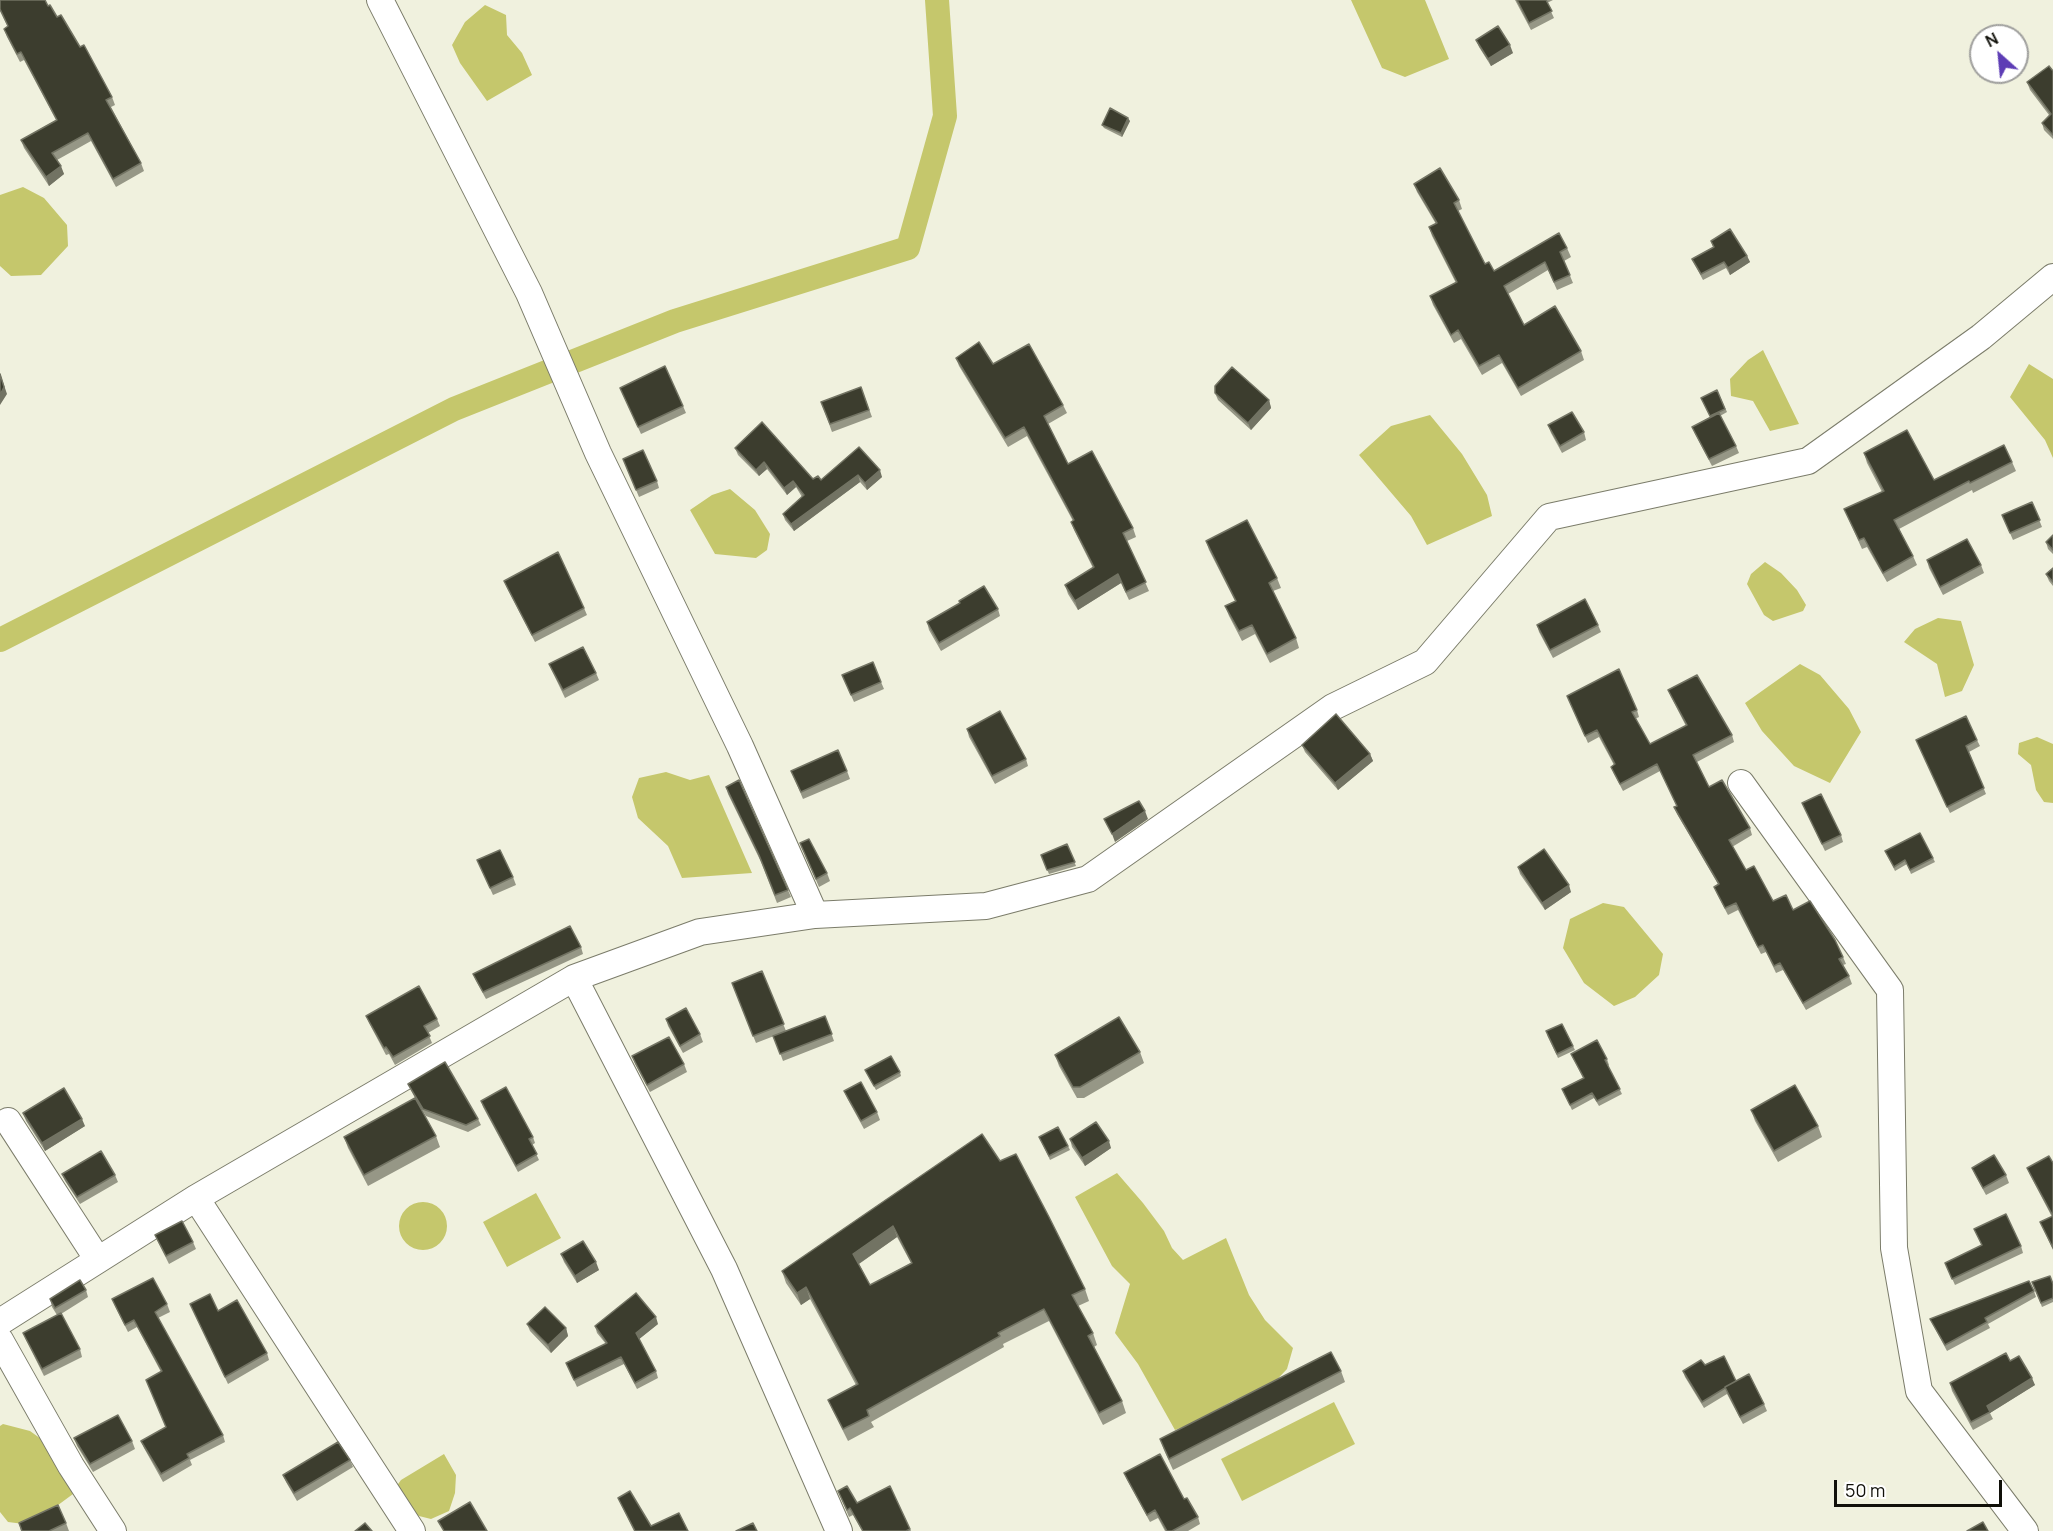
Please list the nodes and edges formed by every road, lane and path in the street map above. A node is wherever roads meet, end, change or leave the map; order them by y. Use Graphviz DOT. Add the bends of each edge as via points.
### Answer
graph roads {
  1 [pos="380,0"];
  2 [pos="2053,278"];
  3 [pos="1741,783"];
  4 [pos="815,915"];
  5 [pos="574,978"];
  6 [pos="8,1121"];
  7 [pos="196,1198"];
  8 [pos="98,1260"];
  9 [pos="0,1322"];
  10 [pos="0,1340"];
  11 [pos="113,1531"];
  12 [pos="412,1531"];
  13 [pos="838,1531"];
  14 [pos="2025,1531"];
  1 -- 4 [label="street" via="529,293 598,453 740,746"];
  2 -- 4 [label="street" via="1981,337 1808,461 1549,517 1425,662 1333,707 1088,879 986,906"];
  3 -- 14 [label="street" via="1890,990 1894,1248 1919,1391"];
  4 -- 5 [label="street" via="700,932"];
  5 -- 7 [label="street"];
  5 -- 13 [label="street" via="724,1269"];
  6 -- 8 [label="street"];
  7 -- 8 [label="street"];
  7 -- 12 [label="street"];
  8 -- 9 [label="street"];
  10 -- 11 [label="street" via="71,1466"];
}
